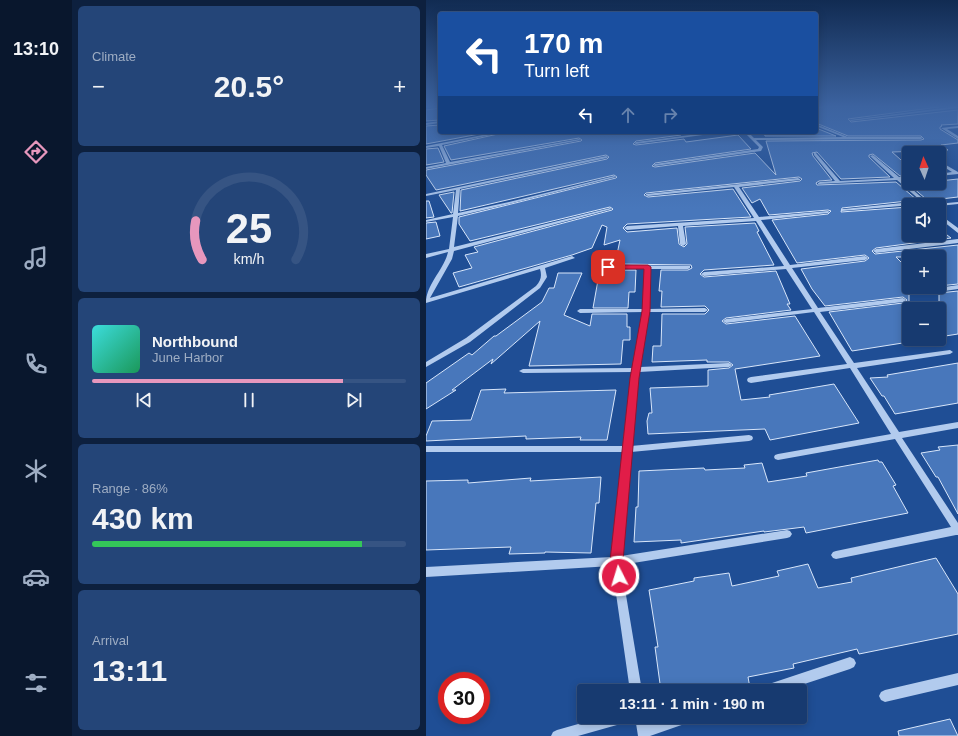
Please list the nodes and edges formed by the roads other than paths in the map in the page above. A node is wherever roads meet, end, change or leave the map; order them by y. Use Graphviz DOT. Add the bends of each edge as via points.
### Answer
graph roads {
  1 [pos="459,140"];
  2 [pos="577,140"];
  3 [pos="657,140"];
  4 [pos="754,140"];
  5 [pos="636,143"];
  6 [pos="440,144"];
  7 [pos="426,147"];
  8 [pos="815,154"];
  9 [pos="872,156"];
  10 [pos="606,157"];
  11 [pos="449,164"];
  12 [pos="655,165"];
  13 [pos="946,166"];
  14 [pos="426,168"];
  15 [pos="957,173"];
  16 [pos="946,174"];
  17 [pos="614,177"];
  18 [pos="798,179"];
  19 [pos="898,179"];
  20 [pos="902,179"];
  21 [pos="838,181"];
  22 [pos="820,183"];
  23 [pos="736,186"];
  24 [pos="458,189"];
  25 [pos="426,195"];
  26 [pos="648,195"];
  27 [pos="920,198"];
  28 [pos="958,203"];
  29 [pos="946,204"];
  30 [pos="902,206"];
  31 [pos="610,209"];
  32 [pos="844,210"];
  33 [pos="828,212"];
  34 [pos="456,215"];
  35 [pos="757,219"];
  36 [pos="426,221"];
  37 [pos="946,221"];
  38 [pos="680,224"];
  39 [pos="627,228"];
  40 [pos="958,232"];
  41 [pos="958,241"];
  42 [pos="683,244"];
  43 [pos="451,250"];
  44 [pos="876,251"];
  45 [pos="426,256"];
  46 [pos="572,258"];
  47 [pos="865,258"];
  48 [pos="542,266"];
  49 [pos="608,267"];
  50 [pos="648,267"];
  51 [pos="788,267"];
  52 [pos="688,268"];
  53 [pos="704,274"];
  54 [pos="958,287"];
  55 [pos="946,289"];
  56 [pos="426,300"];
  57 [pos="903,300"];
  58 [pos="580,310"];
  59 [pos="705,310"];
  60 [pos="816,310"];
  61 [pos="646,311"];
  62 [pos="726,321"];
  63 [pos="950,352"];
  64 [pos="426,365"];
  65 [pos="729,366"];
  66 [pos="852,366"];
  67 [pos="636,370"];
  68 [pos="523,371"];
  69 [pos="751,380"];
  70 [pos="958,425"];
  71 [pos="897,436"];
  72 [pos="749,438"];
  73 [pos="426,449"];
  74 [pos="629,449"];
  75 [pos="778,457"];
  76 [pos="958,530"];
  77 [pos="787,534"];
  78 [pos="836,555"];
  79 [pos="616,561"];
  80 [pos="426,572"];
  81 [pos="850,663"];
  82 [pos="958,679"];
  83 [pos="635,684"];
  84 [pos="787,684"];
  85 [pos="885,696"];
  86 [pos="599,724"];
  87 [pos="641,724"];
  88 [pos="670,724"];
  89 [pos="643,734"];
  90 [pos="557,736"];
  1 -- 6 [label="street"];
  2 -- 11 [label="street"];
  3 -- 5 [label="street"];
  4 -- 12 [label="street" via="761,147 760,150"];
  6 -- 7 [label="street"];
  6 -- 11 [label="street"];
  8 -- 21 [label="street"];
  9 -- 19 [label="street"];
  10 -- 24 [label="street"];
  11 -- 14 [label="street"];
  13 -- 15 [label="street"];
  15 -- 16 [label="street"];
  17 -- 34 [label="street"];
  18 -- 23 [label="street"];
  19 -- 20 [label="street"];
  19 -- 21 [label="street"];
  19 -- 27 [label="street"];
  21 -- 22 [label="street"];
  23 -- 26 [label="street"];
  23 -- 35 [label="street"];
  24 -- 25 [label="street"];
  24 -- 34 [label="street"];
  28 -- 29 [label="street"];
  30 -- 32 [label="street"];
  31 -- 43 [label="street"];
  33 -- 35 [label="street"];
  34 -- 36 [label="street"];
  34 -- 43 [label="street"];
  35 -- 38 [label="street"];
  35 -- 51 [label="street"];
  37 -- 40 [label="street"];
  38 -- 39 [label="street"];
  38 -- 42 [label="street"];
  41 -- 44 [label="street"];
  43 -- 45 [label="street"];
  43 -- 56 [label="street" via="449,260"];
  46 -- 48 [label="street"];
  47 -- 51 [label="street"];
  48 -- 56 [label="street"];
  48 -- 64 [label="street" via="544,280 538,287 468,340"];
  49 -- 50 [label="street"];
  50 -- 52 [label="street"];
  50 -- 61 [label="street"];
  51 -- 53 [label="street"];
  51 -- 60 [label="street"];
  54 -- 55 [label="street"];
  57 -- 60 [label="street"];
  58 -- 61 [label="street"];
  59 -- 61 [label="street"];
  60 -- 62 [label="street"];
  60 -- 66 [label="street"];
  61 -- 67 [label="street"];
  63 -- 66 [label="street"];
  65 -- 67 [label="street"];
  66 -- 69 [label="street"];
  66 -- 71 [label="street"];
  67 -- 68 [label="street"];
  67 -- 74 [label="street"];
  70 -- 71 [label="street"];
  71 -- 75 [label="street"];
  71 -- 76 [label="street"];
  72 -- 74 [label="street"];
  73 -- 74 [label="street"];
  74 -- 79 [label="street"];
  76 -- 78 [label="street"];
  77 -- 79 [label="street"];
  79 -- 80 [label="street"];
  79 -- 83 [label="street"];
  81 -- 84 [label="street"];
  82 -- 85 [label="street"];
  86 -- 90 [label="street"];
  87 -- 89 [label="street"];
  88 -- 89 [label="street"];
}
